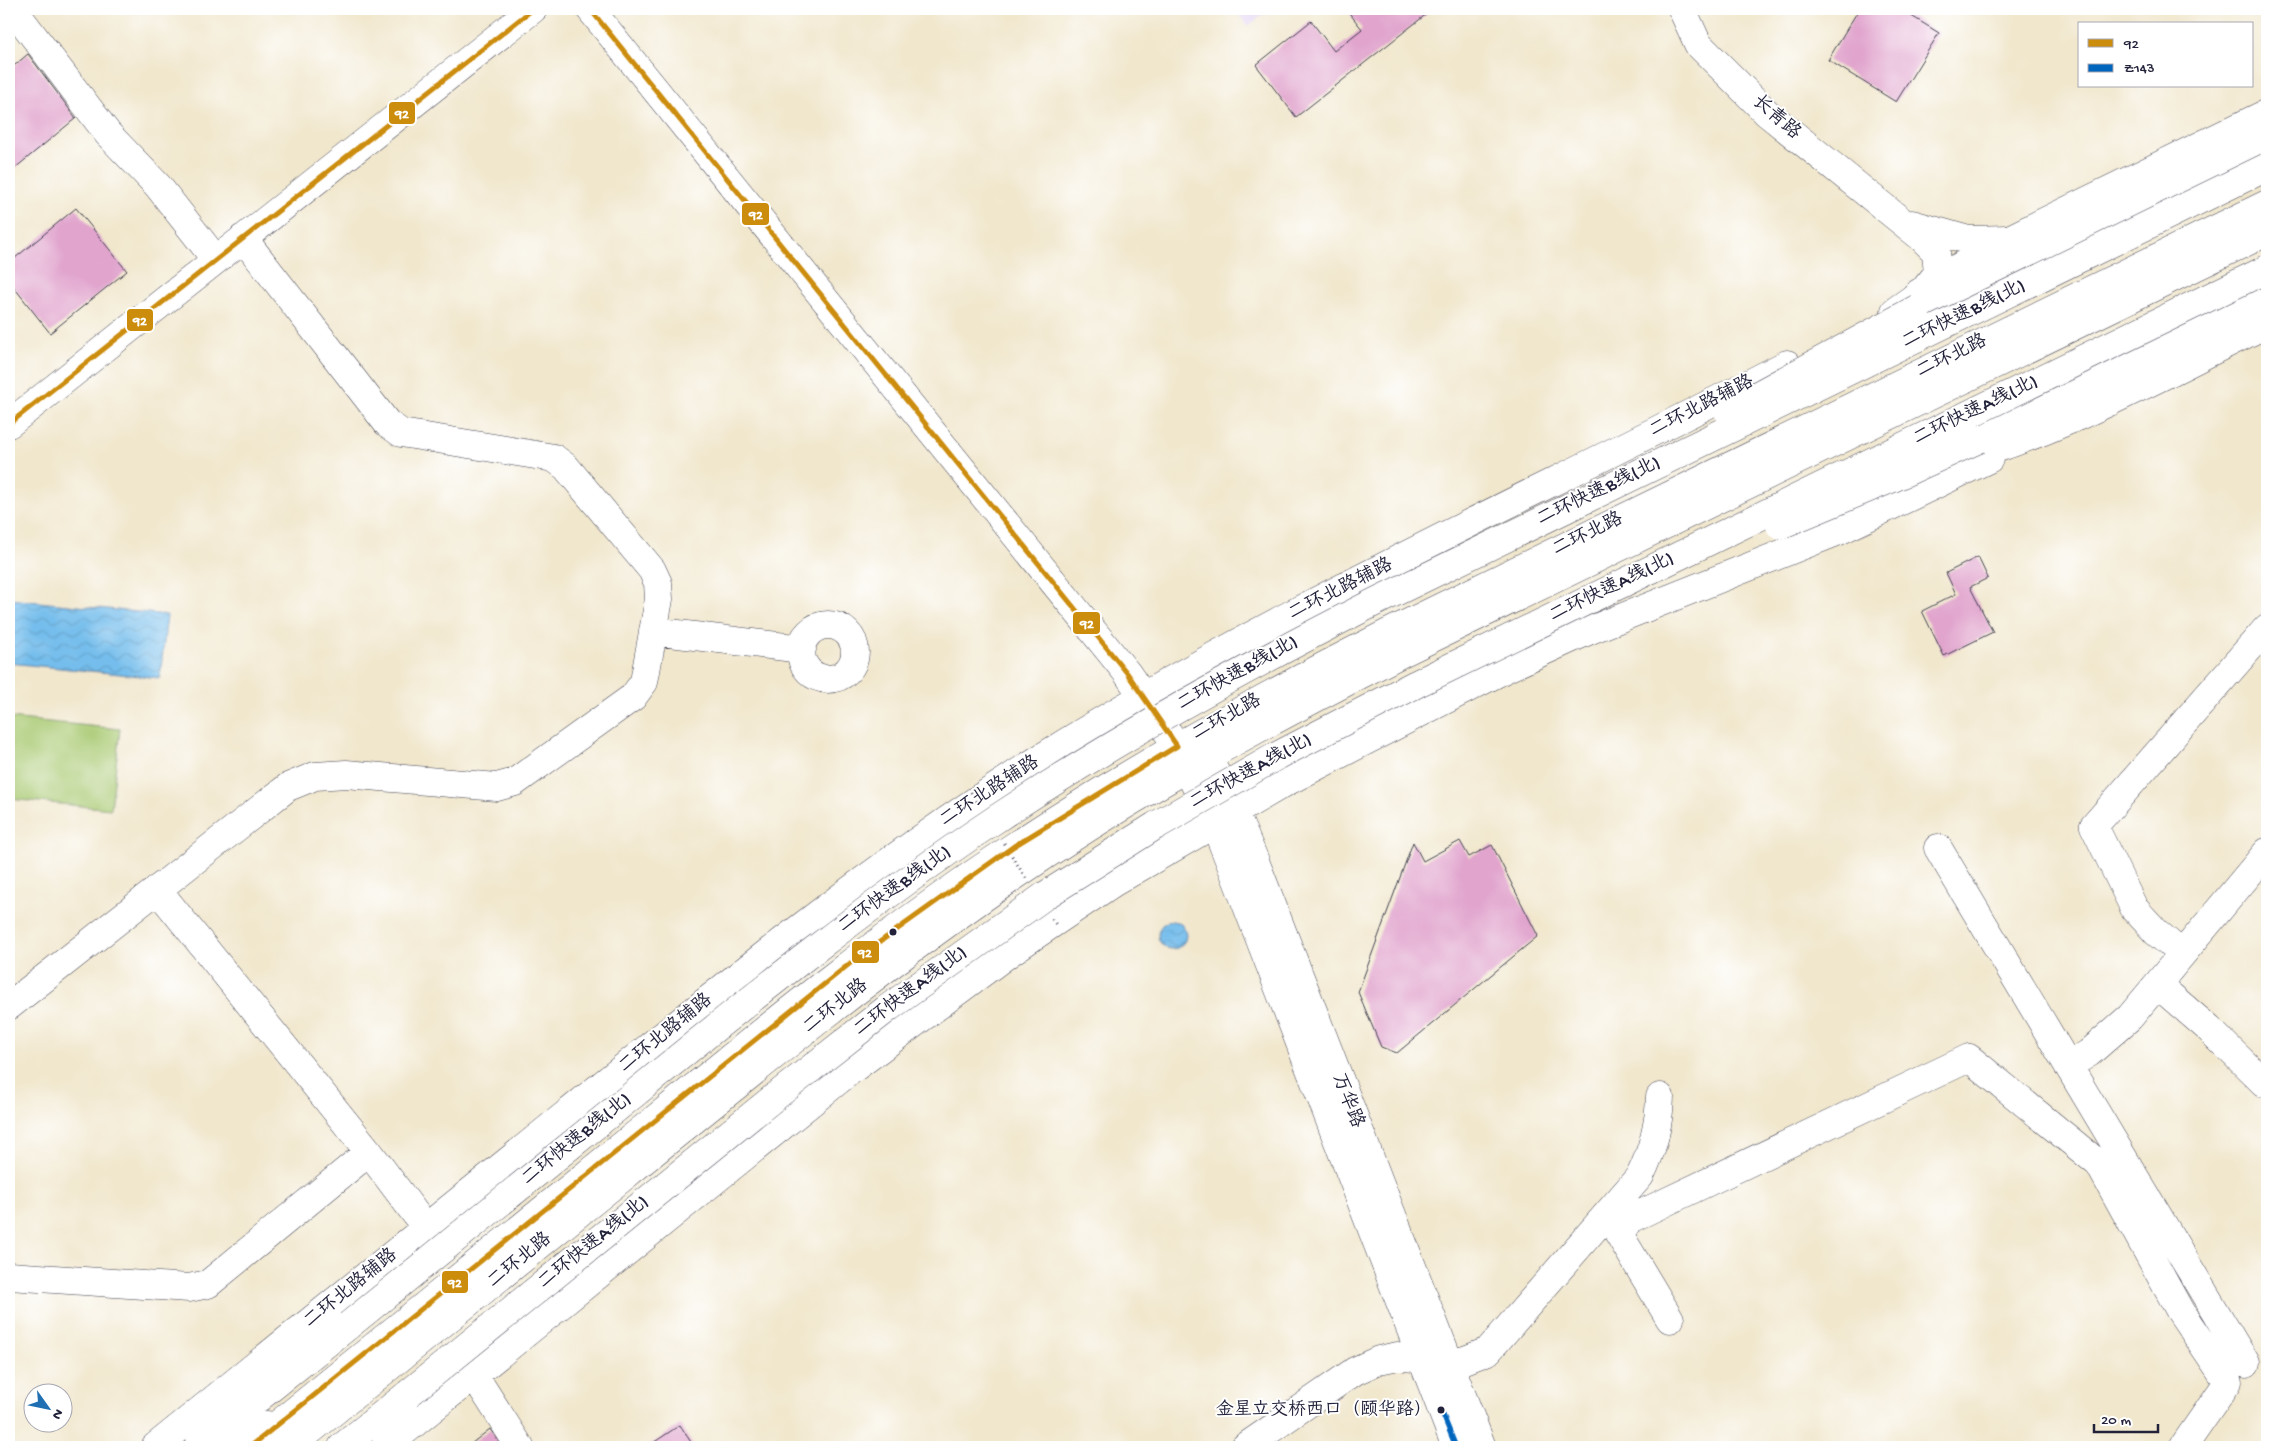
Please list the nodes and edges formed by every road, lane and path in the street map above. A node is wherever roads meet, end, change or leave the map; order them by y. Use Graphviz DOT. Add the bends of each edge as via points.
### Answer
graph roads {
  1 [pos="12,9"];
  2 [pos="532,9"];
  3 [pos="590,9"];
  4 [pos="1682,9"];
  5 [pos="2267,113"];
  6 [pos="2267,138"];
  7 [pos="2267,168"];
  8 [pos="2267,204"];
  9 [pos="1889,211"];
  10 [pos="2267,232"];
  11 [pos="243,238"];
  12 [pos="2009,239"];
  13 [pos="216,260"];
  14 [pos="2267,269"];
  15 [pos="1925,290"];
  16 [pos="2267,299"];
  17 [pos="2267,324"];
  18 [pos="2087,411"];
  19 [pos="9,424"];
  20 [pos="1761,464"];
  21 [pos="1544,519"];
  22 [pos="1564,561"];
  23 [pos="1584,602"];
  24 [pos="2267,628"];
  25 [pos="653,631"];
  26 [pos="802,649"];
  27 [pos="1144,696"];
  28 [pos="1190,757"];
  29 [pos="971,792"];
  30 [pos="982,809"];
  31 [pos="1224,816"];
  32 [pos="1003,842"];
  33 [pos="1938,848"];
  34 [pos="2267,852"];
  35 [pos="1030,884"];
  36 [pos="157,889"];
  37 [pos="1052,918"];
  38 [pos="1057,926"];
  39 [pos="2182,954"];
  40 [pos="2158,985"];
  41 [pos="9,1006"];
  42 [pos="2068,1066"];
  43 [pos="2267,1081"];
  44 [pos="1660,1097"];
  45 [pos="369,1152"];
  46 [pos="620,1164"];
  47 [pos="426,1228"];
  48 [pos="9,1276"];
  49 [pos="1670,1319"];
  50 [pos="519,1339"];
  51 [pos="1421,1359"];
  52 [pos="1448,1363"];
  53 [pos="2246,1363"];
  54 [pos="474,1375"];
  55 [pos="298,1435"];
  56 [pos="156,1447"];
  57 [pos="198,1447"];
  58 [pos="213,1447"];
  59 [pos="250,1447"];
  60 [pos="342,1447"];
  61 [pos="385,1447"];
  62 [pos="520,1447"];
  63 [pos="1245,1447"];
  64 [pos="1456,1447"];
  65 [pos="1482,1447"];
  66 [pos="2183,1447"];
  1 -- 13 [label="main road" via="108,134 158,186"];
  2 -- 11 [label="main road"];
  3 -- 27 [label="main road, 万华路"];
  4 -- 9 [label="main road, 长青路" via="1698,44 1767,113"];
  5 -- 12 [label="main road"];
  6 -- 21 [label="main road, bridge" via="1876,329 1738,405"];
  7 -- 21 [label="main road, 二环快速B线(北), bridge"];
  8 -- 20 [label="main road, 二环北路"];
  9 -- 12 [label="main road" via="1918,228 1968,240"];
  9 -- 15 [label="main road" via="1936,252 1938,272"];
  10 -- 20 [label="main road, 二环北路"];
  11 -- 13 [label="main road"];
  11 -- 25 [label="main road" via="386,423 401,433 554,458 566,467 652,570 658,583 659,599"];
  12 -- 15 [label="main road"];
  13 -- 19 [label="main road"];
  14 -- 23 [label="main road, 二环快速A线(北), bridge"];
  15 -- 22 [label="main road" via="1699,465 1632,508"];
  15 -- 27 [label="main road, 二环北路辅路" via="1767,374 1288,616"];
  16 -- 23 [label="main road, bridge" via="1909,471"];
  17 -- 18 [label="main road"];
  18 -- 22 [label="main road" via="2018,440 1952,462 1753,508 1683,527 1616,551"];
  18 -- 31 [label="main road" via="1853,524 1534,655"];
  20 -- 22 [label="main road, 二环北路"];
  21 -- 57 [label="main road, 二环快速B线(北), bridge" via="1366,606 1224,681 1100,753 965,840 719,1024"];
  22 -- 28 [label="main road, 二环北路" via="1400,654"];
  23 -- 60 [label="main road, 二环快速A线(北), bridge" via="1424,679 1267,761 1154,826 1046,895 934,974 790,1084"];
  24 -- 39 [label="main road" via="2094,826 2134,908"];
  25 -- 26 [label="main road"];
  25 -- 36 [label="main road" via="644,682 633,697 515,782 498,787 346,774 316,776 288,787"];
  27 -- 28 [label="main road, 万华路"];
  27 -- 47 [label="main road, 二环北路辅路" via="1028,766 872,873 703,1003"];
  28 -- 31 [label="main road, 万华路"];
  28 -- 46 [label="main road, 二环北路" via="1029,836 915,916 776,1022"];
  29 -- 30 [label="path, bridge"];
  31 -- 50 [label="main road" via="1068,912 957,990 800,1111"];
  31 -- 51 [label="main road, 万华路"];
  31 -- 52 [label="main road, 万华路"];
  32 -- 35 [label="path, bridge"];
  33 -- 42 [label="main road"];
  34 -- 39 [label="main road"];
  36 -- 41 [label="main road"];
  36 -- 45 [label="main road"];
  37 -- 38 [label="path, bridge"];
  39 -- 40 [label="main road"];
  40 -- 42 [label="main road" via="2130,1017 2089,1053"];
  40 -- 43 [label="main road" via="2264,1083"];
  42 -- 53 [label="main road"];
  44 -- 52 [label="main road" via="1659,1122 1652,1152 1640,1176 1488,1350"];
  45 -- 47 [label="main road"];
  45 -- 48 [label="main road" via="208,1284 188,1288"];
  46 -- 47 [label="main road" via="575,1174 474,1205"];
  46 -- 50 [label="main road" via="606,1196 590,1219 549,1298"];
  46 -- 55 [label="main road, 二环北路"];
  47 -- 56 [label="main road, 二环北路辅路"];
  49 -- 66 [label="main road" via="1619,1234 1630,1219 1970,1058 2099,1164 2180,1311 2228,1382"];
  50 -- 54 [label="main road"];
  51 -- 52 [label="main road"];
  51 -- 63 [label="main road" via="1398,1356 1355,1371"];
  51 -- 64 [label="main road, 万华路"];
  52 -- 65 [label="main road, 万华路"];
  54 -- 61 [label="main road"];
  54 -- 62 [label="main road"];
  55 -- 58 [label="main road"];
  55 -- 59 [label="main road, 二环北路"];
}
